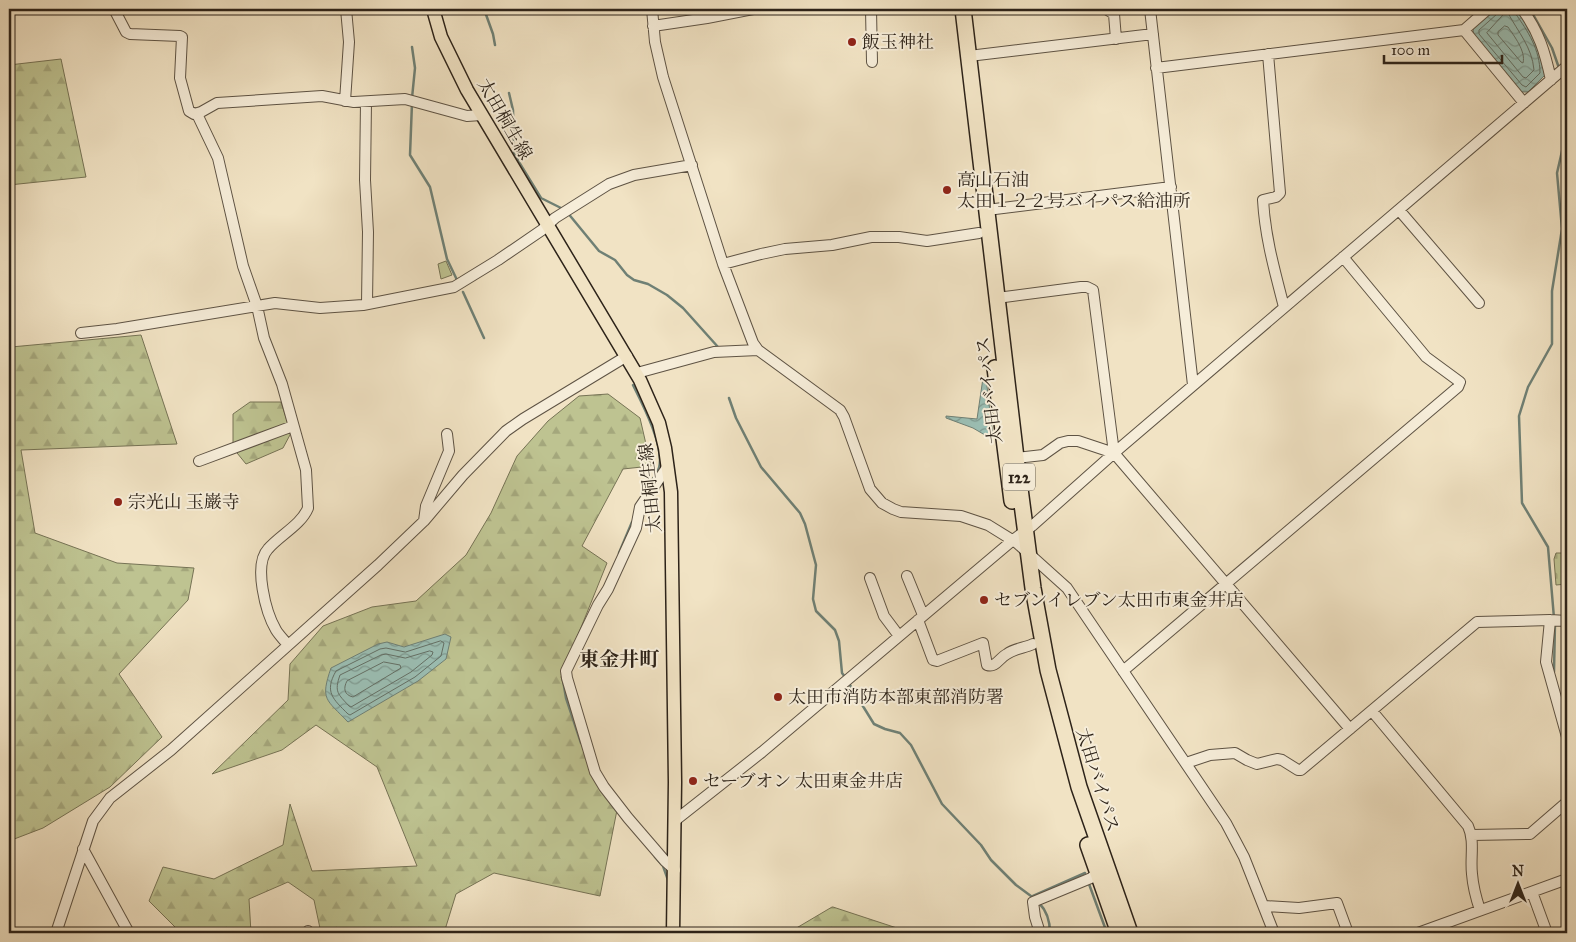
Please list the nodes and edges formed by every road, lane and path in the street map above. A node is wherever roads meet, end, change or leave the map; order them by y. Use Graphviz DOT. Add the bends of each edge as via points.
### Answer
graph roads {
  1 [pos="114,9"];
  2 [pos="346,9"];
  3 [pos="433,9"];
  4 [pos="652,9"];
  5 [pos="753,9"];
  6 [pos="871,9"];
  7 [pos="953,9"];
  8 [pos="963,9"];
  9 [pos="1106,9"];
  10 [pos="1150,9"];
  11 [pos="1488,9"];
  12 [pos="1522,9"];
  13 [pos="653,26"];
  14 [pos="1464,30"];
  15 [pos="1153,34"];
  16 [pos="1116,39"];
  17 [pos="1268,54"];
  18 [pos="969,56"];
  19 [pos="872,62"];
  20 [pos="1156,68"];
  21 [pos="1559,72"];
  22 [pos="345,101"];
  23 [pos="366,102"];
  24 [pos="1524,103"];
  25 [pos="197,114"];
  26 [pos="481,115"];
  27 [pos="692,164"];
  28 [pos="1171,187"];
  29 [pos="987,210"];
  30 [pos="1399,210"];
  31 [pos="548,225"];
  32 [pos="979,232"];
  33 [pos="1343,257"];
  34 [pos="723,264"];
  35 [pos="997,298"];
  36 [pos="367,303"];
  37 [pos="1478,303"];
  38 [pos="257,306"];
  39 [pos="1284,307"];
  40 [pos="81,333"];
  41 [pos="758,350"];
  42 [pos="627,356"];
  43 [pos="637,373"];
  44 [pos="1193,385"];
  45 [pos="293,426"];
  46 [pos="447,434"];
  47 [pos="1114,453"];
  48 [pos="1016,458"];
  49 [pos="199,461"];
  50 [pos="668,466"];
  51 [pos="424,520"];
  52 [pos="1018,538"];
  53 [pos="1029,554"];
  54 [pos="907,576"];
  55 [pos="870,578"];
  56 [pos="1226,584"];
  57 [pos="920,617"];
  58 [pos="1550,620"];
  59 [pos="1567,621"];
  60 [pos="899,636"];
  61 [pos="1034,644"];
  62 [pos="288,645"];
  63 [pos="1123,671"];
  64 [pos="1372,710"];
  65 [pos="1350,729"];
  66 [pos="1567,737"];
  67 [pos="1186,763"];
  68 [pos="1567,802"];
  69 [pos="677,819"];
  70 [pos="1472,836"];
  71 [pos="83,849"];
  72 [pos="675,870"];
  73 [pos="1097,874"];
  74 [pos="1567,879"];
  75 [pos="1532,892"];
  76 [pos="1264,906"];
  77 [pos="1480,910"];
  78 [pos="1446,929"];
  79 [pos="56,933"];
  80 [pos="129,933"];
  81 [pos="673,933"];
  82 [pos="1040,933"];
  83 [pos="1119,933"];
  84 [pos="1130,933"];
  85 [pos="1274,933"];
  86 [pos="1348,933"];
  87 [pos="1418,933"];
  88 [pos="1547,933"];
  1 -- 25 [label="street" via="130,34 182,38 180,78 189,110"];
  2 -- 22 [label="street" via="349,42"];
  3 -- 26 [label="main road, 太田桐生線" via="441,38"];
  4 -- 13 [label="street"];
  5 -- 13 [label="street"];
  6 -- 19 [label="street"];
  7 -- 32 [label="highway, 太田バイパス / 122"];
  8 -- 18 [label="highway, 太田バイパス / 122"];
  9 -- 16 [label="street" via="1114,14"];
  10 -- 15 [label="street"];
  11 -- 14 [label="street"];
  12 -- 21 [label="street"];
  13 -- 27 [label="street" via="663,76"];
  14 -- 17 [label="street"];
  14 -- 24 [label="street"];
  15 -- 16 [label="street"];
  15 -- 20 [label="street"];
  16 -- 18 [label="street"];
  17 -- 20 [label="street"];
  17 -- 39 [label="street" via="1280,193 1263,200 1269,248"];
  18 -- 29 [label="highway, 太田バイパス / 122"];
  20 -- 28 [label="street"];
  21 -- 24 [label="street"];
  22 -- 23 [label="street"];
  22 -- 25 [label="street" via="322,96 236,101 218,103"];
  23 -- 26 [label="street" via="411,100 467,116"];
  23 -- 36 [label="street"];
  24 -- 30 [label="street"];
  25 -- 38 [label="street" via="218,158 243,266"];
  26 -- 31 [label="main road, 太田桐生線"];
  27 -- 31 [label="street" via="609,184"];
  27 -- 34 [label="street"];
  28 -- 29 [label="street"];
  28 -- 44 [label="street"];
  29 -- 35 [label="highway, 太田バイパス / 122"];
  30 -- 33 [label="street"];
  30 -- 37 [label="street"];
  31 -- 36 [label="street" via="460,284"];
  31 -- 42 [label="main road, 太田桐生線"];
  32 -- 34 [label="street" via="927,241 871,237 832,245 785,249"];
  32 -- 52 [label="highway, 太田バイパス / 122"];
  33 -- 39 [label="street"];
  33 -- 56 [label="street" via="1426,357 1460,382"];
  34 -- 41 [label="street"];
  35 -- 47 [label="street" via="1082,287 1093,290"];
  35 -- 48 [label="highway, 太田バイパス / 122"];
  36 -- 38 [label="street" via="320,308 281,304"];
  38 -- 40 [label="street"];
  38 -- 45 [label="street"];
  39 -- 44 [label="street"];
  41 -- 43 [label="street" via="714,352"];
  41 -- 52 [label="street" via="840,410 870,489 882,503 901,512 943,514 974,520"];
  42 -- 43 [label="main road, 太田桐生線"];
  42 -- 51 [label="street" via="506,431"];
  43 -- 50 [label="main road, 太田桐生線" via="659,423"];
  44 -- 47 [label="street"];
  45 -- 49 [label="street"];
  45 -- 62 [label="street" via="306,470 308,508 300,520 267,550 261,566 268,611 276,630"];
  46 -- 51 [label="street" via="449,451 426,506"];
  47 -- 48 [label="street" via="1078,441 1068,441 1043,455"];
  47 -- 52 [label="street"];
  47 -- 56 [label="street"];
  48 -- 52 [label="highway, 太田バイパス / 122"];
  50 -- 72 [label="main road, 太田桐生線" via="673,540"];
  50 -- 72 [label="street" via="640,507 633,536 566,671 595,772 628,818"];
  51 -- 62 [label="street"];
  52 -- 53 [label="highway, 太田バイパス / 122"];
  52 -- 57 [label="street"];
  52 -- 61 [label="highway, 太田バイパス / 122" via="1023,588"];
  53 -- 63 [label="street" via="1067,588"];
  53 -- 84 [label="highway, 太田バイパス / 122" via="1048,670 1069,754"];
  54 -- 57 [label="street"];
  55 -- 60 [label="street" via="884,616"];
  56 -- 63 [label="street"];
  56 -- 65 [label="street"];
  57 -- 60 [label="street"];
  57 -- 61 [label="street" via="933,660 937,661 983,643 987,665 991,666 1007,653"];
  58 -- 59 [label="street"];
  58 -- 64 [label="street" via="1477,622"];
  58 -- 66 [label="street" via="1546,662"];
  60 -- 69 [label="street"];
  61 -- 73 [label="highway, 太田バイパス / 122" via="1059,756"];
  62 -- 71 [label="street" via="171,750 110,798 93,821"];
  63 -- 67 [label="street"];
  64 -- 65 [label="street"];
  64 -- 70 [label="street" via="1468,826"];
  65 -- 67 [label="street" via="1302,770 1277,759 1256,764 1236,753 1210,755"];
  67 -- 76 [label="street" via="1226,823"];
  68 -- 70 [label="street" via="1530,834"];
  70 -- 77 [label="street" via="1473,889"];
  71 -- 79 [label="street"];
  71 -- 80 [label="street"];
  72 -- 81 [label="main road, 太田桐生線"];
  73 -- 82 [label="street" via="1033,902"];
  73 -- 83 [label="highway, 太田バイパス / 122"];
  74 -- 75 [label="street"];
  75 -- 77 [label="street"];
  75 -- 88 [label="street"];
  76 -- 85 [label="street"];
  76 -- 86 [label="street" via="1298,908 1337,903"];
  77 -- 78 [label="street"];
  78 -- 87 [label="street"];
}
